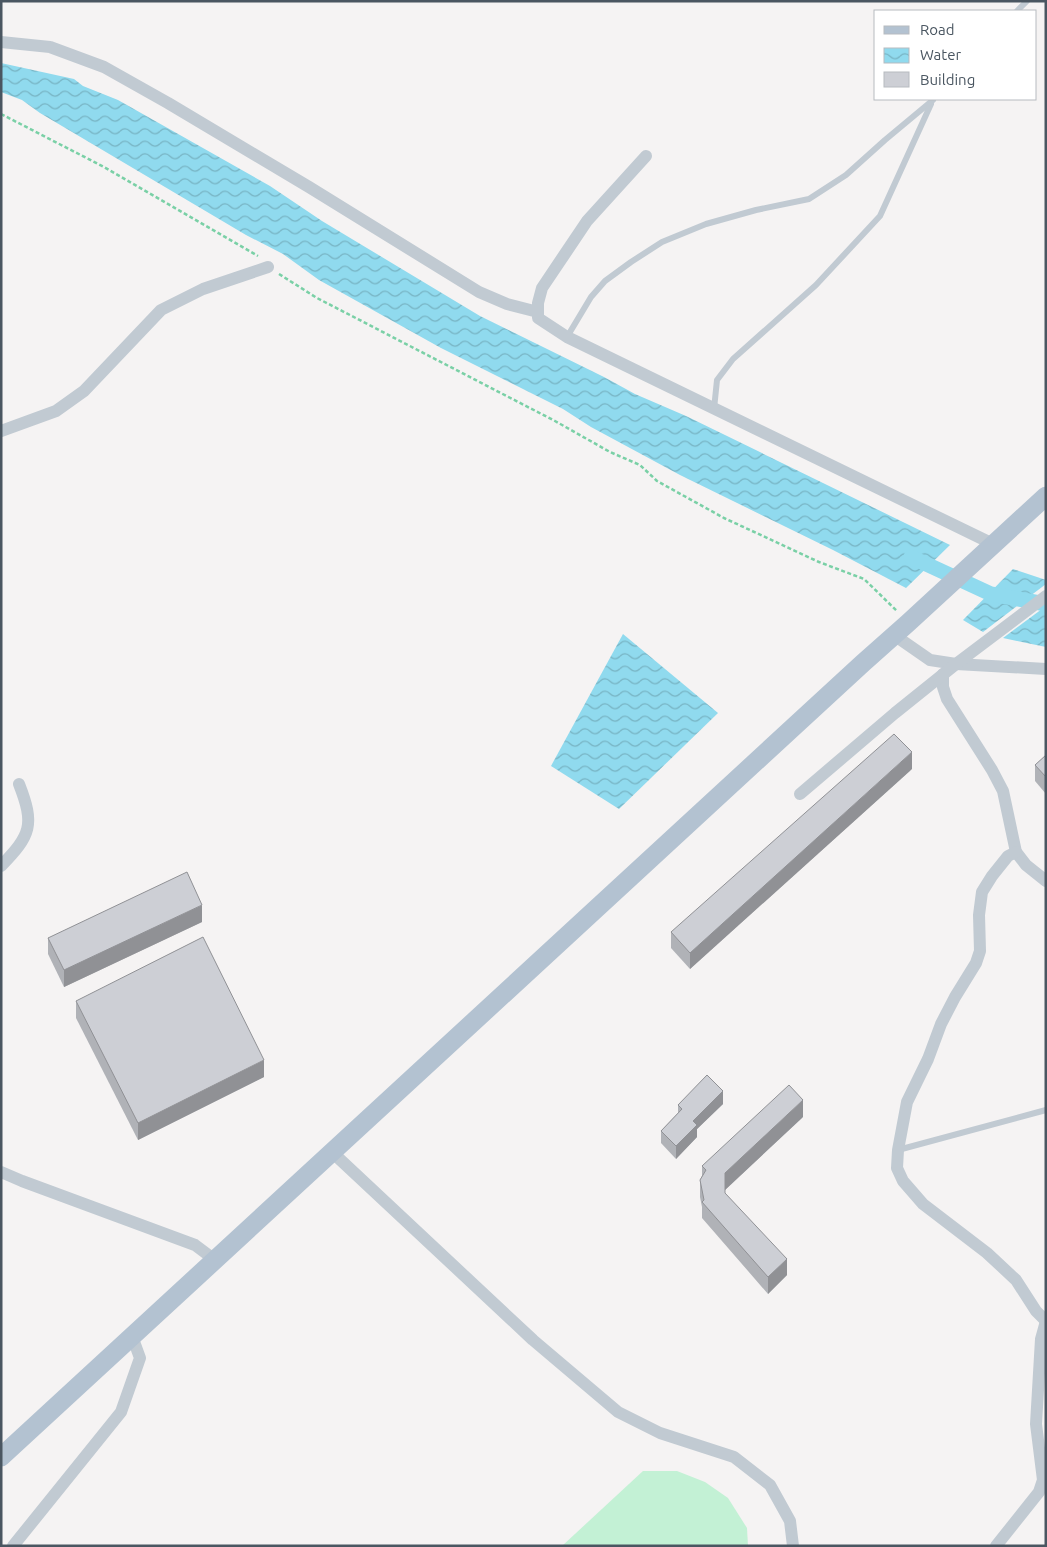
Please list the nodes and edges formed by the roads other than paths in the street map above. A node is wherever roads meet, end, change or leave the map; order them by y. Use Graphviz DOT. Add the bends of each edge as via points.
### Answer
graph roads {
  1 [pos="1027,1"];
  2 [pos="1018,10"];
  3 [pos="1,42"];
  4 [pos="933,100"];
  5 [pos="934,100"];
  6 [pos="646,156"];
  7 [pos="268,267"];
  8 [pos="538,312"];
  9 [pos="567,337"];
  10 [pos="714,409"];
  11 [pos="1,431"];
  12 [pos="1046,496"];
  13 [pos="993,544"];
  14 [pos="1046,596"];
  15 [pos="894,635"];
  16 [pos="956,664"];
  17 [pos="1046,669"];
  18 [pos="943,674"];
  19 [pos="19,784"];
  20 [pos="800,794"];
  21 [pos="1016,852"];
  22 [pos="1,866"];
  23 [pos="1046,881"];
  24 [pos="1046,1110"];
  25 [pos="898,1150"];
  26 [pos="332,1152"];
  27 [pos="1,1172"];
  28 [pos="215,1260"];
  29 [pos="1046,1321"];
  30 [pos="132,1336"];
  31 [pos="1,1457"];
  32 [pos="1044,1483"];
  33 [pos="13,1546"];
  34 [pos="792,1546"];
  35 [pos="996,1546"];
  1 -- 2 [label="lane"];
  3 -- 8 [label="street" via="50,47 104,67 309,187 479,292"];
  4 -- 9 [label="lane" via="846,175 809,199 706,224 662,242 631,262 604,281"];
  5 -- 10 [label="lane" via="880,216 816,285 734,359 717,380"];
  6 -- 8 [label="street" via="582,229 542,288"];
  7 -- 11 [label="street" via="203,289 162,310 84,391 56,411"];
  8 -- 9 [label="street" via="538,318"];
  9 -- 10 [label="street"];
  10 -- 13 [label="street"];
  12 -- 13 [label="main road"];
  13 -- 15 [label="main road"];
  14 -- 16 [label="street"];
  15 -- 16 [label="street" via="930,660"];
  15 -- 26 [label="main road"];
  16 -- 17 [label="street"];
  16 -- 18 [label="street"];
  18 -- 20 [label="street"];
  18 -- 21 [label="street" via="947,699 1003,791"];
  19 -- 22 [label="street" via="28,806 28,830 19,848"];
  21 -- 23 [label="street"];
  21 -- 25 [label="street" via="1008,856 982,892 980,951 941,1024 907,1102"];
  24 -- 25 [label="lane"];
  25 -- 29 [label="street" via="897,1168 912,1192 1016,1280"];
  26 -- 28 [label="main road"];
  26 -- 34 [label="street" via="534,1340 618,1412 660,1433 734,1457 770,1485 790,1521"];
  27 -- 28 [label="street" via="195,1245"];
  28 -- 30 [label="main road"];
  29 -- 32 [label="street" via="1041,1339 1036,1424"];
  30 -- 31 [label="main road"];
  30 -- 33 [label="street" via="140,1358 121,1412"];
  32 -- 35 [label="street"];
}
